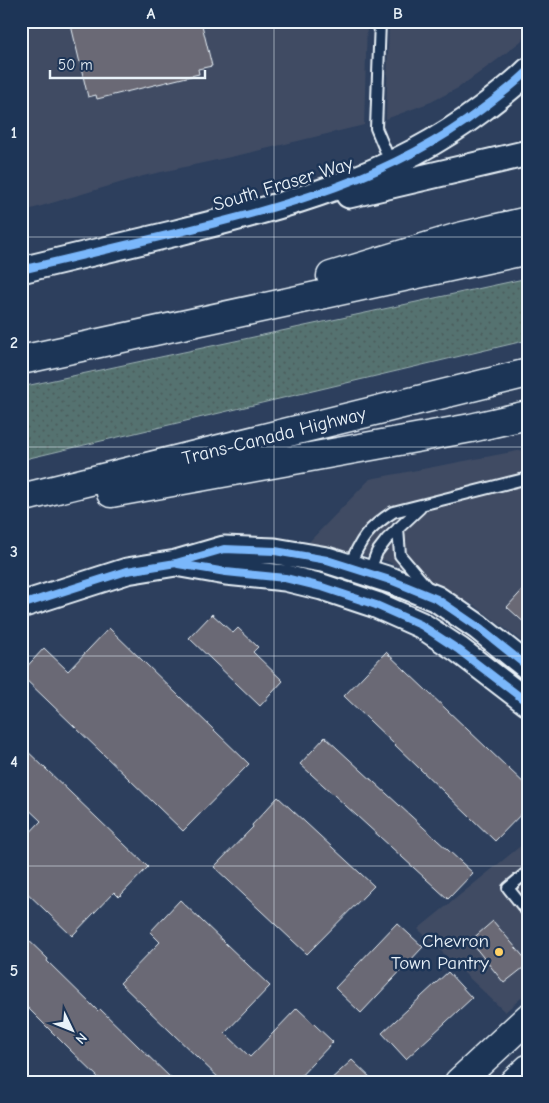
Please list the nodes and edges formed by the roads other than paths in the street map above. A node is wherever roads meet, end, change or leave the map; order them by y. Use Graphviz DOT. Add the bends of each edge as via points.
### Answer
graph roads {
  1 [pos="380,21"];
  2 [pos="528,70"];
  3 [pos="528,152"];
  4 [pos="391,165"];
  5 [pos="528,221"];
  6 [pos="214,223"];
  7 [pos="528,250"];
  8 [pos="21,270"];
  9 [pos="146,333"];
  10 [pos="21,360"];
  11 [pos="528,373"];
  12 [pos="528,415"];
  13 [pos="528,478"];
  14 [pos="21,498"];
  15 [pos="422,505"];
  16 [pos="21,510"];
  17 [pos="398,528"];
  18 [pos="176,564"];
  19 [pos="359,570"];
  20 [pos="350,596"];
  21 [pos="437,600"];
  22 [pos="21,605"];
  23 [pos="528,667"];
  24 [pos="528,703"];
  25 [pos="525,874"];
  26 [pos="528,894"];
  27 [pos="519,902"];
  28 [pos="528,913"];
  29 [pos="528,1018"];
  30 [pos="528,1069"];
  31 [pos="459,1082"];
  32 [pos="514,1082"];
  1 -- 4 [label="lane" via="376,128"];
  2 -- 4 [label="street, South Fraser Way" via="463,123"];
  3 -- 6 [label="street" via="308,205"];
  4 -- 6 [label="street, South Fraser Way" via="326,192"];
  5 -- 9 [label="main road" via="459,237"];
  6 -- 8 [label="street, South Fraser Way"];
  7 -- 9 [label="main road"];
  9 -- 10 [label="main road"];
  11 -- 14 [label="main road, Trans-Canada Highway"];
  12 -- 16 [label="main road"];
  13 -- 15 [label="lane"];
  15 -- 17 [label="lane"];
  15 -- 19 [label="lane" via="393,512 376,523 359,544"];
  17 -- 19 [label="lane"];
  17 -- 21 [label="lane" via="400,555"];
  18 -- 19 [label="street" via="224,549 275,551 327,560"];
  18 -- 20 [label="street" via="285,578"];
  18 -- 22 [label="street" via="127,571"];
  19 -- 20 [label="street"];
  19 -- 21 [label="street"];
  20 -- 24 [label="street" via="421,625"];
  21 -- 23 [label="street" via="478,627"];
  25 -- 27 [label="lane" via="508,888"];
  26 -- 27 [label="lane"];
  27 -- 28 [label="lane"];
  29 -- 31 [label="main road"];
  30 -- 32 [label="main road"];
}
